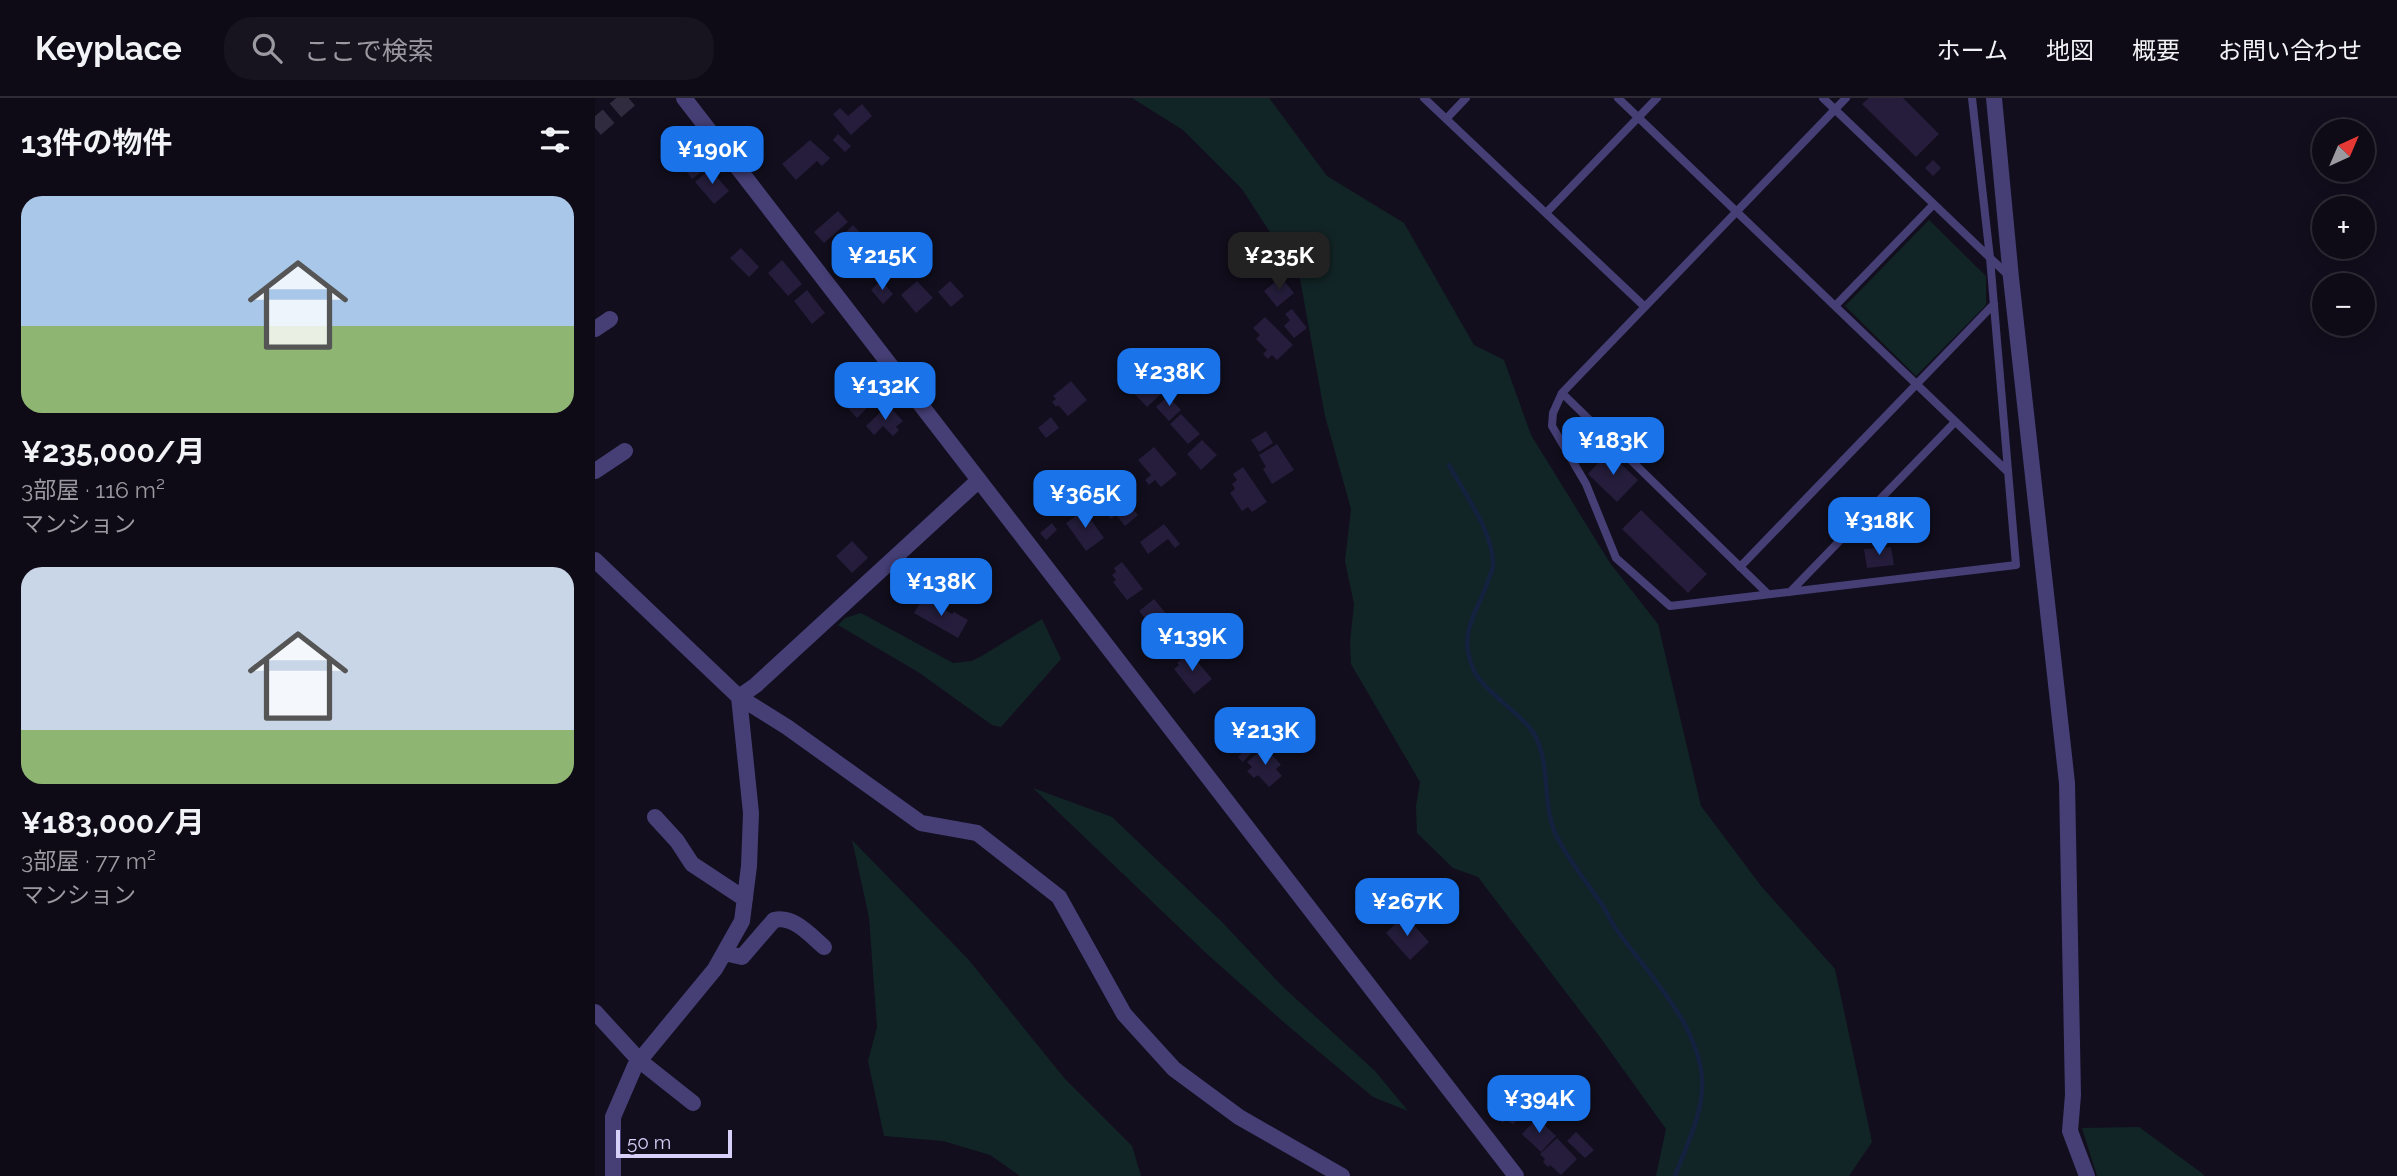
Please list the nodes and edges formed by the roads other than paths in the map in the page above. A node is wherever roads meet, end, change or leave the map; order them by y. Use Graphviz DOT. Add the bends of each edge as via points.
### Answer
graph roads {
  1 [pos="684,98"];
  2 [pos="1424,98"];
  3 [pos="1466,98"];
  4 [pos="1618,98"];
  5 [pos="1657,98"];
  6 [pos="1823,98"];
  7 [pos="1846,98"];
  8 [pos="1972,98"];
  9 [pos="1994,98"];
  10 [pos="1835,109"];
  11 [pos="1638,117"];
  12 [pos="1446,120"];
  13 [pos="1934,204"];
  14 [pos="1736,212"];
  15 [pos="1546,213"];
  16 [pos="1990,258"];
  17 [pos="2011,278"];
  18 [pos="1994,304"];
  19 [pos="1835,306"];
  20 [pos="1644,307"];
  21 [pos="610,319"];
  22 [pos="595,329"];
  23 [pos="1917,385"];
  24 [pos="1562,393"];
  25 [pos="1955,422"];
  26 [pos="625,451"];
  27 [pos="595,471"];
  28 [pos="2008,472"];
  29 [pos="979,480"];
  30 [pos="595,560"];
  31 [pos="1740,567"];
  32 [pos="1790,592"];
  33 [pos="1768,594"];
  34 [pos="739,697"];
  35 [pos="655,817"];
  36 [pos="745,898"];
  37 [pos="824,947"];
  38 [pos="725,953"];
  39 [pos="595,1012"];
  40 [pos="640,1060"];
  41 [pos="693,1103"];
  42 [pos="1325,1171"];
  43 [pos="614,1176"];
  44 [pos="1342,1176"];
  45 [pos="1516,1176"];
  46 [pos="2087,1176"];
  1 -- 29 [label="street"];
  2 -- 12 [label="lane"];
  3 -- 12 [label="lane"];
  4 -- 11 [label="lane"];
  5 -- 11 [label="lane"];
  6 -- 10 [label="lane"];
  7 -- 10 [label="lane"];
  8 -- 16 [label="lane"];
  9 -- 17 [label="street"];
  10 -- 13 [label="lane"];
  10 -- 14 [label="lane"];
  11 -- 14 [label="lane"];
  11 -- 15 [label="lane"];
  12 -- 15 [label="lane"];
  13 -- 16 [label="lane"];
  13 -- 19 [label="lane"];
  14 -- 19 [label="lane"];
  14 -- 20 [label="lane"];
  15 -- 20 [label="lane"];
  16 -- 17 [label="lane"];
  16 -- 18 [label="lane"];
  17 -- 46 [label="street" via="2067,783 2070,1131"];
  18 -- 23 [label="lane"];
  18 -- 28 [label="lane"];
  19 -- 23 [label="lane"];
  20 -- 24 [label="lane"];
  21 -- 22 [label="street"];
  23 -- 25 [label="lane"];
  23 -- 31 [label="lane"];
  24 -- 31 [label="lane"];
  24 -- 33 [label="lane" via="1552,426 1586,484 1616,558 1670,606"];
  25 -- 28 [label="lane"];
  25 -- 32 [label="lane"];
  26 -- 27 [label="street"];
  28 -- 32 [label="lane" via="2016,565"];
  29 -- 34 [label="street"];
  29 -- 45 [label="street"];
  30 -- 34 [label="street"];
  31 -- 33 [label="lane"];
  32 -- 33 [label="lane"];
  34 -- 36 [label="street" via="751,813"];
  34 -- 42 [label="street" via="921,823 977,833 1059,897 1124,1014 1174,1069"];
  35 -- 36 [label="street" via="692,864"];
  36 -- 38 [label="street" via="742,921"];
  37 -- 38 [label="street" via="801,926 781,918 774,919 742,957"];
  38 -- 40 [label="street"];
  39 -- 40 [label="street"];
  40 -- 41 [label="street"];
  40 -- 43 [label="street" via="613,1116"];
  42 -- 44 [label="street"];
}
